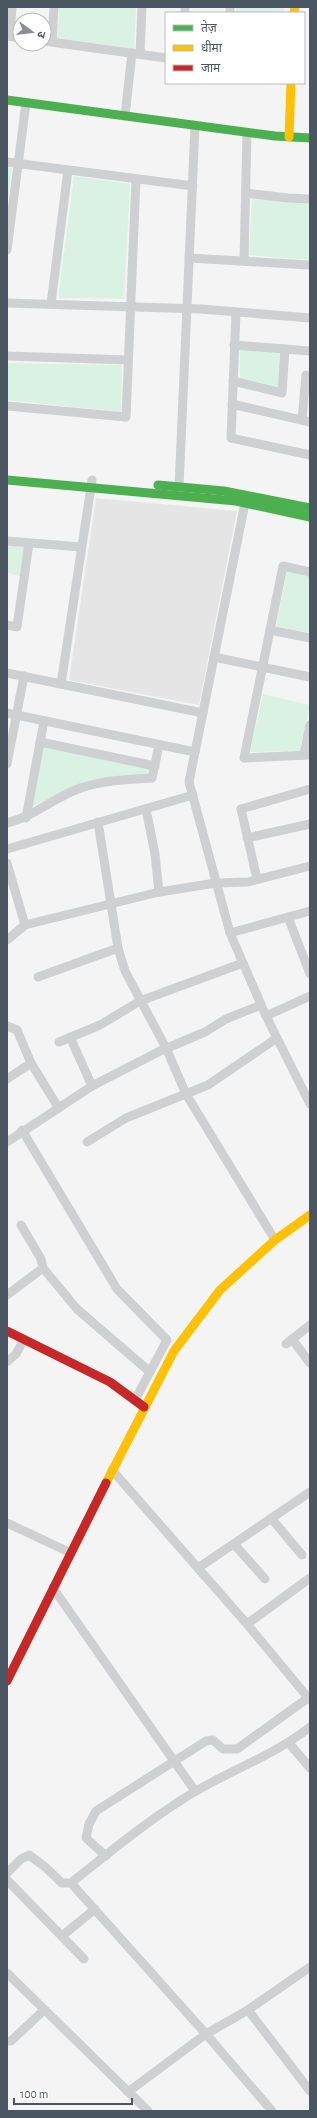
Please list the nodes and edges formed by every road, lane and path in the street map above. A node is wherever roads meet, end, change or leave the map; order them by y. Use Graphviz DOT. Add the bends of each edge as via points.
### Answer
graph roads {
  1 [pos="12,7"];
  2 [pos="54,7"];
  3 [pos="142,7"];
  4 [pos="52,19"];
  5 [pos="9,36"];
  6 [pos="52,42"];
  7 [pos="136,53"];
  8 [pos="165,58"];
  9 [pos="292,84"];
  10 [pos="7,100"];
  11 [pos="26,103"];
  12 [pos="125,116"];
  13 [pos="195,126"];
  14 [pos="248,133"];
  15 [pos="289,137"];
  16 [pos="310,138"];
  17 [pos="7,162"];
  18 [pos="19,163"];
  19 [pos="68,170"];
  20 [pos="136,179"];
  21 [pos="192,186"];
  22 [pos="246,192"];
  23 [pos="310,199"];
  24 [pos="7,250"];
  25 [pos="189,258"];
  26 [pos="244,261"];
  27 [pos="310,264"];
  28 [pos="7,303"];
  29 [pos="51,304"];
  30 [pos="130,307"];
  31 [pos="187,309"];
  32 [pos="236,312"];
  33 [pos="310,318"];
  34 [pos="234,345"];
  35 [pos="285,349"];
  36 [pos="310,351"];
  37 [pos="7,356"];
  38 [pos="128,360"];
  39 [pos="310,376"];
  40 [pos="233,381"];
  41 [pos="232,404"];
  42 [pos="7,406"];
  43 [pos="306,421"];
  44 [pos="310,455"];
  45 [pos="7,472"];
  46 [pos="7,480"];
  47 [pos="91,484"];
  48 [pos="179,487"];
  49 [pos="245,499"];
  50 [pos="310,508"];
  51 [pos="310,517"];
  52 [pos="7,541"];
  53 [pos="29,543"];
  54 [pos="81,548"];
  55 [pos="310,572"];
  56 [pos="7,625"];
  57 [pos="270,630"];
  58 [pos="310,638"];
  59 [pos="214,657"];
  60 [pos="263,667"];
  61 [pos="7,673"];
  62 [pos="24,676"];
  63 [pos="310,677"];
  64 [pos="61,684"];
  65 [pos="203,713"];
  66 [pos="12,714"];
  67 [pos="44,721"];
  68 [pos="310,725"];
  69 [pos="40,742"];
  70 [pos="159,745"];
  71 [pos="195,752"];
  72 [pos="307,755"];
  73 [pos="7,764"];
  74 [pos="155,766"];
  75 [pos="310,789"];
  76 [pos="193,795"];
  77 [pos="146,809"];
  78 [pos="26,818"];
  79 [pos="98,822"];
  80 [pos="7,823"];
  81 [pos="310,824"];
  82 [pos="247,838"];
  83 [pos="7,849"];
  84 [pos="7,862"];
  85 [pos="310,866"];
  86 [pos="257,879"];
  87 [pos="216,883"];
  88 [pos="159,892"];
  89 [pos="111,905"];
  90 [pos="310,911"];
  91 [pos="288,917"];
  92 [pos="25,925"];
  93 [pos="230,933"];
  94 [pos="7,940"];
  95 [pos="118,948"];
  96 [pos="243,963"];
  97 [pos="310,973"];
  98 [pos="38,977"];
  99 [pos="310,996"];
  100 [pos="140,1001"];
  101 [pos="261,1005"];
  102 [pos="266,1016"];
  103 [pos="7,1026"];
  104 [pos="70,1037"];
  105 [pos="277,1038"];
  106 [pos="58,1042"];
  107 [pos="166,1048"];
  108 [pos="31,1063"];
  109 [pos="7,1079"];
  110 [pos="92,1086"];
  111 [pos="186,1094"];
  112 [pos="310,1104"];
  113 [pos="58,1107"];
  114 [pos="22,1130"];
  115 [pos="7,1142"];
  116 [pos="87,1142"];
  117 [pos="310,1215"];
  118 [pos="21,1225"];
  119 [pos="275,1240"];
  120 [pos="43,1268"];
  121 [pos="7,1295"];
  122 [pos="310,1325"];
  123 [pos="7,1331"];
  124 [pos="24,1339"];
  125 [pos="7,1362"];
  126 [pos="310,1363"];
  127 [pos="150,1372"];
  128 [pos="135,1400"];
  129 [pos="144,1407"];
  130 [pos="112,1470"];
  131 [pos="310,1492"];
  132 [pos="271,1518"];
  133 [pos="7,1523"];
  134 [pos="234,1544"];
  135 [pos="71,1553"];
  136 [pos="302,1555"];
  137 [pos="198,1568"];
  138 [pos="310,1578"];
  139 [pos="265,1580"];
  140 [pos="53,1588"];
  141 [pos="247,1624"];
  142 [pos="7,1681"];
  143 [pos="309,1699"];
  144 [pos="310,1727"];
  145 [pos="289,1743"];
  146 [pos="174,1762"];
  147 [pos="310,1768"];
  148 [pos="195,1792"];
  149 [pos="106,1856"];
  150 [pos="7,1873"];
  151 [pos="7,1880"];
  152 [pos="71,1883"];
  153 [pos="95,1909"];
  154 [pos="62,1936"];
  155 [pos="84,1959"];
  156 [pos="310,1967"];
  157 [pos="7,1973"];
  158 [pos="44,2010"];
  159 [pos="248,2010"];
  160 [pos="206,2034"];
  161 [pos="7,2041"];
  162 [pos="310,2091"];
  163 [pos="128,2092"];
  164 [pos="148,2111"];
  165 [pos="272,2111"];
  1 -- 5 [label="street"];
  2 -- 4 [label="street"];
  3 -- 7 [label="street"];
  6 -- 7 [label="street"];
  7 -- 8 [label="street"];
  7 -- 12 [label="street"];
  9 -- 15 [label="street"];
  10 -- 11 [label="street"];
  11 -- 12 [label="street"];
  11 -- 18 [label="street"];
  12 -- 13 [label="street"];
  13 -- 14 [label="street"];
  13 -- 21 [label="street"];
  14 -- 15 [label="street"];
  14 -- 22 [label="street"];
  15 -- 16 [label="street"];
  17 -- 18 [label="street"];
  18 -- 19 [label="street"];
  18 -- 24 [label="street"];
  19 -- 20 [label="street"];
  19 -- 29 [label="street"];
  20 -- 21 [label="street"];
  20 -- 30 [label="street"];
  21 -- 25 [label="street"];
  22 -- 23 [label="street"];
  22 -- 26 [label="street"];
  25 -- 26 [label="street"];
  25 -- 31 [label="street"];
  26 -- 27 [label="street"];
  28 -- 29 [label="street"];
  29 -- 30 [label="street"];
  30 -- 31 [label="street"];
  30 -- 38 [label="street"];
  31 -- 32 [label="street"];
  31 -- 48 [label="street"];
  32 -- 33 [label="street"];
  32 -- 34 [label="street"];
  34 -- 35 [label="street"];
  34 -- 40 [label="street"];
  35 -- 36 [label="street"];
  35 -- 40 [label="street" via="282,393"];
  37 -- 38 [label="street"];
  38 -- 42 [label="street" via="126,417"];
  39 -- 43 [label="street" via="306,375"];
  40 -- 41 [label="street"];
  41 -- 43 [label="street"];
  41 -- 44 [label="street" via="231,438"];
  45 -- 47 [label="street"];
  46 -- 47 [label="street"];
  47 -- 48 [label="street"];
  47 -- 49 [label="street"];
  47 -- 54 [label="street"];
  48 -- 49 [label="street"];
  49 -- 50 [label="street"];
  49 -- 51 [label="street"];
  49 -- 59 [label="street"];
  52 -- 53 [label="street"];
  53 -- 54 [label="street"];
  53 -- 56 [label="street" via="17,627"];
  54 -- 64 [label="street"];
  55 -- 57 [label="street" via="283,566"];
  57 -- 58 [label="street"];
  57 -- 60 [label="street"];
  59 -- 60 [label="street"];
  59 -- 65 [label="street"];
  60 -- 63 [label="street"];
  60 -- 72 [label="street" via="244,758"];
  61 -- 62 [label="street"];
  62 -- 64 [label="street"];
  62 -- 66 [label="street"];
  64 -- 65 [label="street"];
  65 -- 71 [label="street"];
  66 -- 67 [label="street"];
  66 -- 73 [label="street"];
  67 -- 69 [label="street"];
  67 -- 70 [label="street"];
  68 -- 72 [label="street"];
  69 -- 74 [label="street"];
  69 -- 78 [label="street"];
  70 -- 71 [label="street"];
  70 -- 74 [label="street"];
  71 -- 76 [label="street" via="189,782"];
  74 -- 78 [label="street" via="152,778 103,782 74,790"];
  75 -- 82 [label="street" via="241,808"];
  76 -- 77 [label="street"];
  76 -- 87 [label="street"];
  77 -- 79 [label="street"];
  77 -- 88 [label="street"];
  78 -- 80 [label="street"];
  79 -- 83 [label="street"];
  79 -- 89 [label="street"];
  81 -- 82 [label="street"];
  82 -- 86 [label="street"];
  84 -- 92 [label="street"];
  85 -- 86 [label="street"];
  86 -- 87 [label="street"];
  87 -- 88 [label="street"];
  87 -- 93 [label="street"];
  88 -- 89 [label="street"];
  89 -- 92 [label="street"];
  89 -- 95 [label="street"];
  90 -- 91 [label="street"];
  91 -- 93 [label="street"];
  91 -- 97 [label="street"];
  92 -- 94 [label="street"];
  93 -- 96 [label="street"];
  95 -- 98 [label="street"];
  95 -- 100 [label="street" via="125,971"];
  96 -- 100 [label="street"];
  96 -- 101 [label="street"];
  99 -- 102 [label="street"];
  100 -- 104 [label="street" via="100,1024"];
  100 -- 107 [label="street"];
  101 -- 102 [label="street"];
  101 -- 107 [label="street"];
  102 -- 105 [label="street"];
  103 -- 108 [label="street" via="17,1030"];
  104 -- 106 [label="street"];
  104 -- 110 [label="street"];
  105 -- 111 [label="street" via="208,1085"];
  105 -- 112 [label="street"];
  107 -- 110 [label="street"];
  107 -- 111 [label="street"];
  108 -- 109 [label="street"];
  108 -- 113 [label="street"];
  110 -- 113 [label="street"];
  111 -- 116 [label="street" via="126,1118"];
  111 -- 119 [label="street"];
  113 -- 114 [label="street"];
  114 -- 115 [label="street"];
  114 -- 127 [label="street" via="117,1289 167,1340"];
  117 -- 119 [label="street"];
  118 -- 120 [label="street" via="41,1259"];
  119 -- 129 [label="street" via="220,1290 174,1352"];
  120 -- 121 [label="street"];
  120 -- 127 [label="street" via="77,1309"];
  122 -- 126 [label="street" via="289,1342"];
  123 -- 124 [label="street"];
  124 -- 125 [label="street" via="16,1354"];
  124 -- 128 [label="street" via="110,1382"];
  127 -- 128 [label="street"];
  128 -- 129 [label="street"];
  129 -- 130 [label="street"];
  130 -- 135 [label="street"];
  130 -- 137 [label="street"];
  131 -- 132 [label="street"];
  132 -- 134 [label="street"];
  132 -- 136 [label="street"];
  133 -- 135 [label="street"];
  134 -- 137 [label="street"];
  134 -- 139 [label="street"];
  135 -- 140 [label="street"];
  137 -- 141 [label="street"];
  138 -- 141 [label="street"];
  140 -- 142 [label="street"];
  140 -- 146 [label="street"];
  141 -- 143 [label="street"];
  143 -- 146 [label="street" via="237,1750 223,1748 213,1740 206,1741"];
  144 -- 145 [label="street"];
  145 -- 147 [label="street"];
  145 -- 148 [label="street"];
  146 -- 148 [label="street"];
  146 -- 149 [label="street" via="96,1810 86,1838"];
  148 -- 149 [label="street"];
  149 -- 152 [label="street"];
  150 -- 152 [label="street" via="29,1855 62,1883"];
  151 -- 154 [label="street"];
  152 -- 153 [label="street"];
  153 -- 154 [label="street"];
  153 -- 160 [label="street"];
  154 -- 155 [label="street"];
  156 -- 159 [label="street"];
  157 -- 158 [label="street"];
  158 -- 161 [label="street" via="11,2041"];
  158 -- 163 [label="street"];
  159 -- 160 [label="street"];
  159 -- 162 [label="street"];
  160 -- 163 [label="street"];
  160 -- 165 [label="street"];
  163 -- 164 [label="street"];
}
